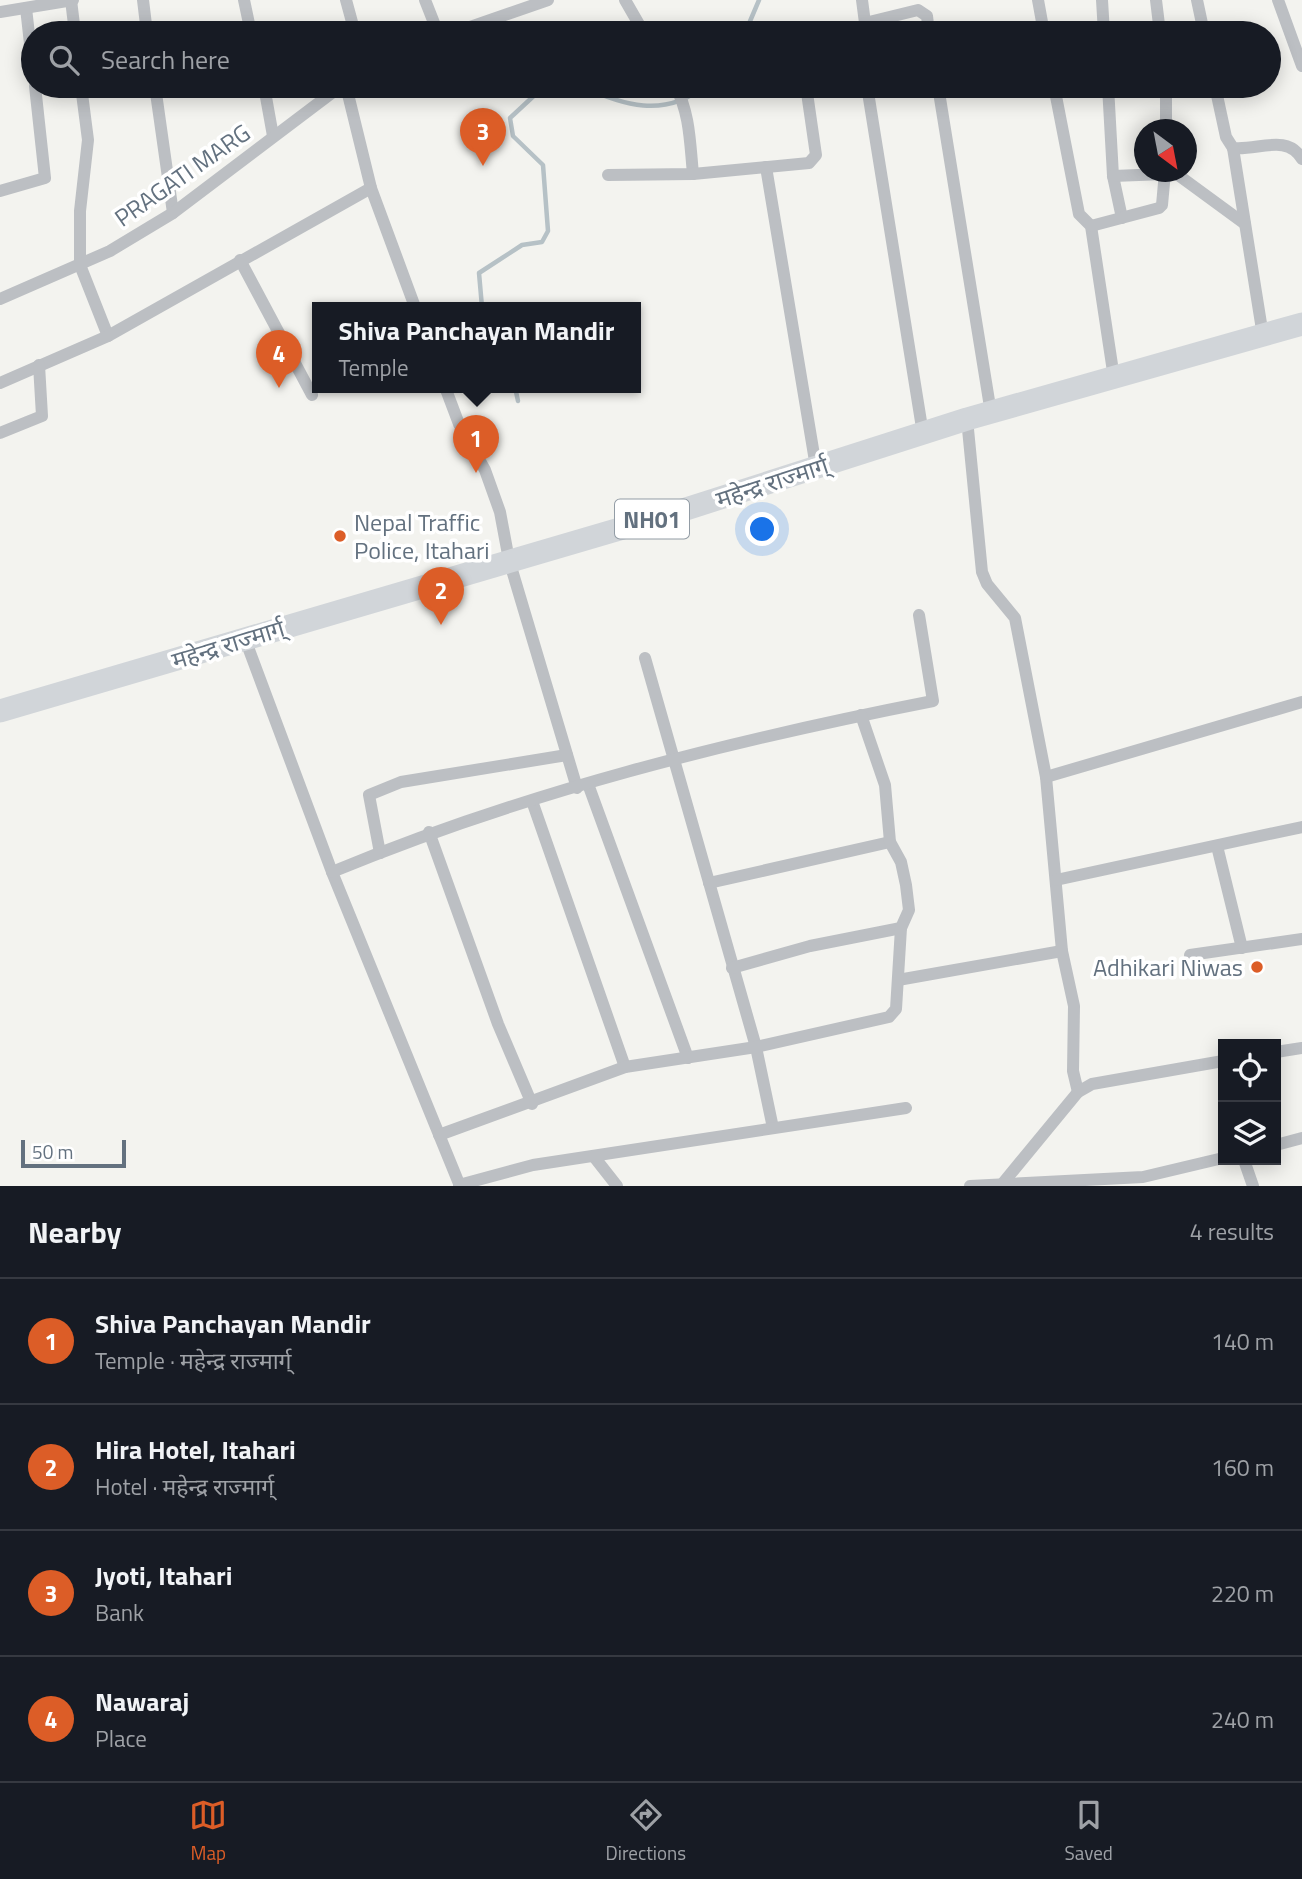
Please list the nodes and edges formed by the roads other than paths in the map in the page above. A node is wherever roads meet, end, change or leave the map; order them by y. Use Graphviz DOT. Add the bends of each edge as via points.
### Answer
graph roads {
  1 [pos="143,0"];
  2 [pos="244,0"];
  3 [pos="346,0"];
  4 [pos="425,0"];
  5 [pos="548,0"];
  6 [pos="625,0"];
  7 [pos="862,0"];
  8 [pos="1038,0"];
  9 [pos="1102,0"];
  10 [pos="1156,0"];
  11 [pos="1197,0"];
  12 [pos="1278,0"];
  13 [pos="72,1"];
  14 [pos="26,8"];
  15 [pos="0,12"];
  16 [pos="27,21"];
  17 [pos="74,21"];
  18 [pos="146,21"];
  19 [pos="248,21"];
  20 [pos="352,21"];
  21 [pos="433,21"];
  22 [pos="488,21"];
  23 [pos="637,21"];
  24 [pos="862,21"];
  25 [pos="885,21"];
  26 [pos="928,21"];
  27 [pos="1042,21"];
  28 [pos="1103,21"];
  29 [pos="1159,21"];
  30 [pos="1201,21"];
  31 [pos="1302,66"];
  32 [pos="36,98"];
  33 [pos="83,98"];
  34 [pos="157,98"];
  35 [pos="266,98"];
  36 [pos="326,98"];
  37 [pos="346,98"];
  38 [pos="682,98"];
  39 [pos="808,98"];
  40 [pos="869,98"];
  41 [pos="940,98"];
  42 [pos="1056,98"];
  43 [pos="1109,98"];
  44 [pos="1166,98"];
  45 [pos="1218,98"];
  46 [pos="1166,119"];
  47 [pos="273,136"];
  48 [pos="1233,148"];
  49 [pos="1302,159"];
  50 [pos="766,167"];
  51 [pos="693,174"];
  52 [pos="1134,174"];
  53 [pos="608,176"];
  54 [pos="1113,176"];
  55 [pos="1166,182"];
  56 [pos="1183,182"];
  57 [pos="371,188"];
  58 [pos="0,191"];
  59 [pos="173,213"];
  60 [pos="1122,218"];
  61 [pos="1245,224"];
  62 [pos="1091,226"];
  63 [pos="240,260"];
  64 [pos="80,265"];
  65 [pos="0,299"];
  66 [pos="413,302"];
  67 [pos="1302,324"];
  68 [pos="1263,336"];
  69 [pos="108,337"];
  70 [pos="39,365"];
  71 [pos="1114,378"];
  72 [pos="0,383"];
  73 [pos="447,393"];
  74 [pos="312,396"];
  75 [pos="991,412"];
  76 [pos="967,419"];
  77 [pos="0,433"];
  78 [pos="923,434"];
  79 [pos="816,467"];
  80 [pos="509,560"];
  81 [pos="919,615"];
  82 [pos="245,639"];
  83 [pos="645,658"];
  84 [pos="1302,702"];
  85 [pos="0,711"];
  86 [pos="861,715"];
  87 [pos="567,755"];
  88 [pos="673,758"];
  89 [pos="1046,777"];
  90 [pos="582,786"];
  91 [pos="532,801"];
  92 [pos="1302,827"];
  93 [pos="429,832"];
  94 [pos="890,842"];
  95 [pos="1217,846"];
  96 [pos="380,853"];
  97 [pos="332,872"];
  98 [pos="1056,880"];
  99 [pos="709,883"];
  100 [pos="901,928"];
  101 [pos="1302,939"];
  102 [pos="1242,948"];
  103 [pos="1062,951"];
  104 [pos="1190,956"];
  105 [pos="732,968"];
  106 [pos="898,980"];
  107 [pos="756,1046"];
  108 [pos="1302,1048"];
  109 [pos="1281,1051"];
  110 [pos="688,1058"];
  111 [pos="1218,1062"];
  112 [pos="625,1067"];
  113 [pos="1078,1092"];
  114 [pos="532,1104"];
  115 [pos="906,1108"];
  116 [pos="773,1128"];
  117 [pos="439,1135"];
  118 [pos="1302,1138"];
  119 [pos="1281,1144"];
  120 [pos="595,1158"];
  121 [pos="1218,1160"];
  122 [pos="1246,1165"];
  123 [pos="1144,1182"];
  124 [pos="1011,1184"];
  125 [pos="460,1185"];
  126 [pos="617,1186"];
  127 [pos="971,1186"];
  128 [pos="1252,1186"];
  1 -- 18 [label="street"];
  2 -- 19 [label="street"];
  3 -- 20 [label="street"];
  4 -- 21 [label="street"];
  5 -- 22 [label="street"];
  6 -- 23 [label="street"];
  7 -- 24 [label="street"];
  8 -- 27 [label="street"];
  9 -- 28 [label="street"];
  10 -- 29 [label="street"];
  11 -- 30 [label="street"];
  12 -- 31 [label="street"];
  13 -- 14 [label="street"];
  13 -- 17 [label="street"];
  14 -- 15 [label="street"];
  14 -- 16 [label="street"];
  25 -- 26 [label="street" via="922,10"];
  32 -- 58 [label="street" via="45,178"];
  33 -- 64 [label="street" via="88,140"];
  34 -- 59 [label="street"];
  35 -- 47 [label="street"];
  36 -- 47 [label="street, PRAGATI MARG"];
  37 -- 57 [label="street"];
  38 -- 51 [label="street"];
  39 -- 50 [label="street" via="815,158 805,164"];
  40 -- 78 [label="street"];
  41 -- 75 [label="street"];
  42 -- 62 [label="street" via="1079,214"];
  43 -- 54 [label="street"];
  44 -- 46 [label="street"];
  45 -- 48 [label="street"];
  47 -- 59 [label="street, PRAGATI MARG"];
  48 -- 49 [label="street" via="1282,144"];
  48 -- 61 [label="street"];
  50 -- 51 [label="street"];
  50 -- 79 [label="street"];
  51 -- 53 [label="street"];
  52 -- 54 [label="street"];
  54 -- 60 [label="street"];
  55 -- 60 [label="street" via="1162,205"];
  56 -- 61 [label="street"];
  57 -- 63 [label="street"];
  57 -- 66 [label="street"];
  59 -- 64 [label="street, PRAGATI MARG"];
  60 -- 62 [label="street"];
  61 -- 68 [label="street"];
  62 -- 71 [label="street"];
  63 -- 69 [label="street"];
  63 -- 74 [label="street"];
  64 -- 65 [label="street, PRAGATI MARG"];
  64 -- 69 [label="street"];
  67 -- 68 [label="highway, महेन्द्र राज्मार्ग् / NH01"];
  68 -- 71 [label="highway, महेन्द्र राज्मार्ग् / NH01"];
  69 -- 70 [label="street"];
  70 -- 72 [label="street"];
  70 -- 77 [label="street" via="42,416"];
  71 -- 75 [label="highway, महेन्द्र राज्मार्ग् / NH01"];
  73 -- 80 [label="street" via="485,470 500,512"];
  75 -- 76 [label="highway, महेन्द्र राज्मार्ग् / NH01"];
  76 -- 78 [label="highway, महेन्द्र राज्मार्ग् / NH01"];
  76 -- 89 [label="street" via="982,572 1015,618"];
  78 -- 79 [label="highway, महेन्द्र राज्मार्ग् / NH01"];
  79 -- 80 [label="highway, महेन्द्र राज्मार्ग् / NH01"];
  80 -- 82 [label="highway, महेन्द्र राज्मार्ग् / NH01"];
  80 -- 87 [label="street"];
  81 -- 86 [label="street" via="933,701"];
  82 -- 85 [label="highway, महेन्द्र राज्मार्ग् / NH01"];
  82 -- 97 [label="street"];
  83 -- 88 [label="street"];
  84 -- 89 [label="street"];
  86 -- 88 [label="street"];
  86 -- 94 [label="street" via="885,785"];
  87 -- 90 [label="street"];
  87 -- 96 [label="street" via="401,782 369,795"];
  88 -- 90 [label="street"];
  88 -- 99 [label="street"];
  89 -- 98 [label="street"];
  90 -- 91 [label="street"];
  90 -- 110 [label="street"];
  91 -- 93 [label="street"];
  91 -- 112 [label="street"];
  92 -- 95 [label="street"];
  93 -- 96 [label="street"];
  93 -- 114 [label="street"];
  94 -- 99 [label="street"];
  94 -- 100 [label="street" via="906,885 909,910"];
  95 -- 98 [label="street"];
  95 -- 102 [label="street"];
  96 -- 97 [label="street"];
  97 -- 117 [label="street"];
  98 -- 103 [label="street"];
  99 -- 105 [label="street"];
  100 -- 105 [label="street"];
  100 -- 106 [label="street"];
  101 -- 102 [label="street"];
  102 -- 104 [label="street"];
  103 -- 106 [label="street"];
  103 -- 113 [label="street" via="1074,1006 1073,1071"];
  105 -- 107 [label="street"];
  106 -- 107 [label="street" via="896,1009 889,1017"];
  107 -- 110 [label="street"];
  107 -- 116 [label="street"];
  108 -- 109 [label="street"];
  110 -- 112 [label="street"];
  111 -- 113 [label="street" via="1092,1084"];
  112 -- 114 [label="street"];
  113 -- 124 [label="street"];
  114 -- 117 [label="street"];
  115 -- 116 [label="street"];
  116 -- 120 [label="street"];
  117 -- 125 [label="street"];
  118 -- 119 [label="street"];
  120 -- 125 [label="street" via="533,1165"];
  120 -- 126 [label="street"];
  121 -- 123 [label="street"];
  122 -- 128 [label="street"];
  123 -- 124 [label="street"];
  124 -- 127 [label="street"];
}
